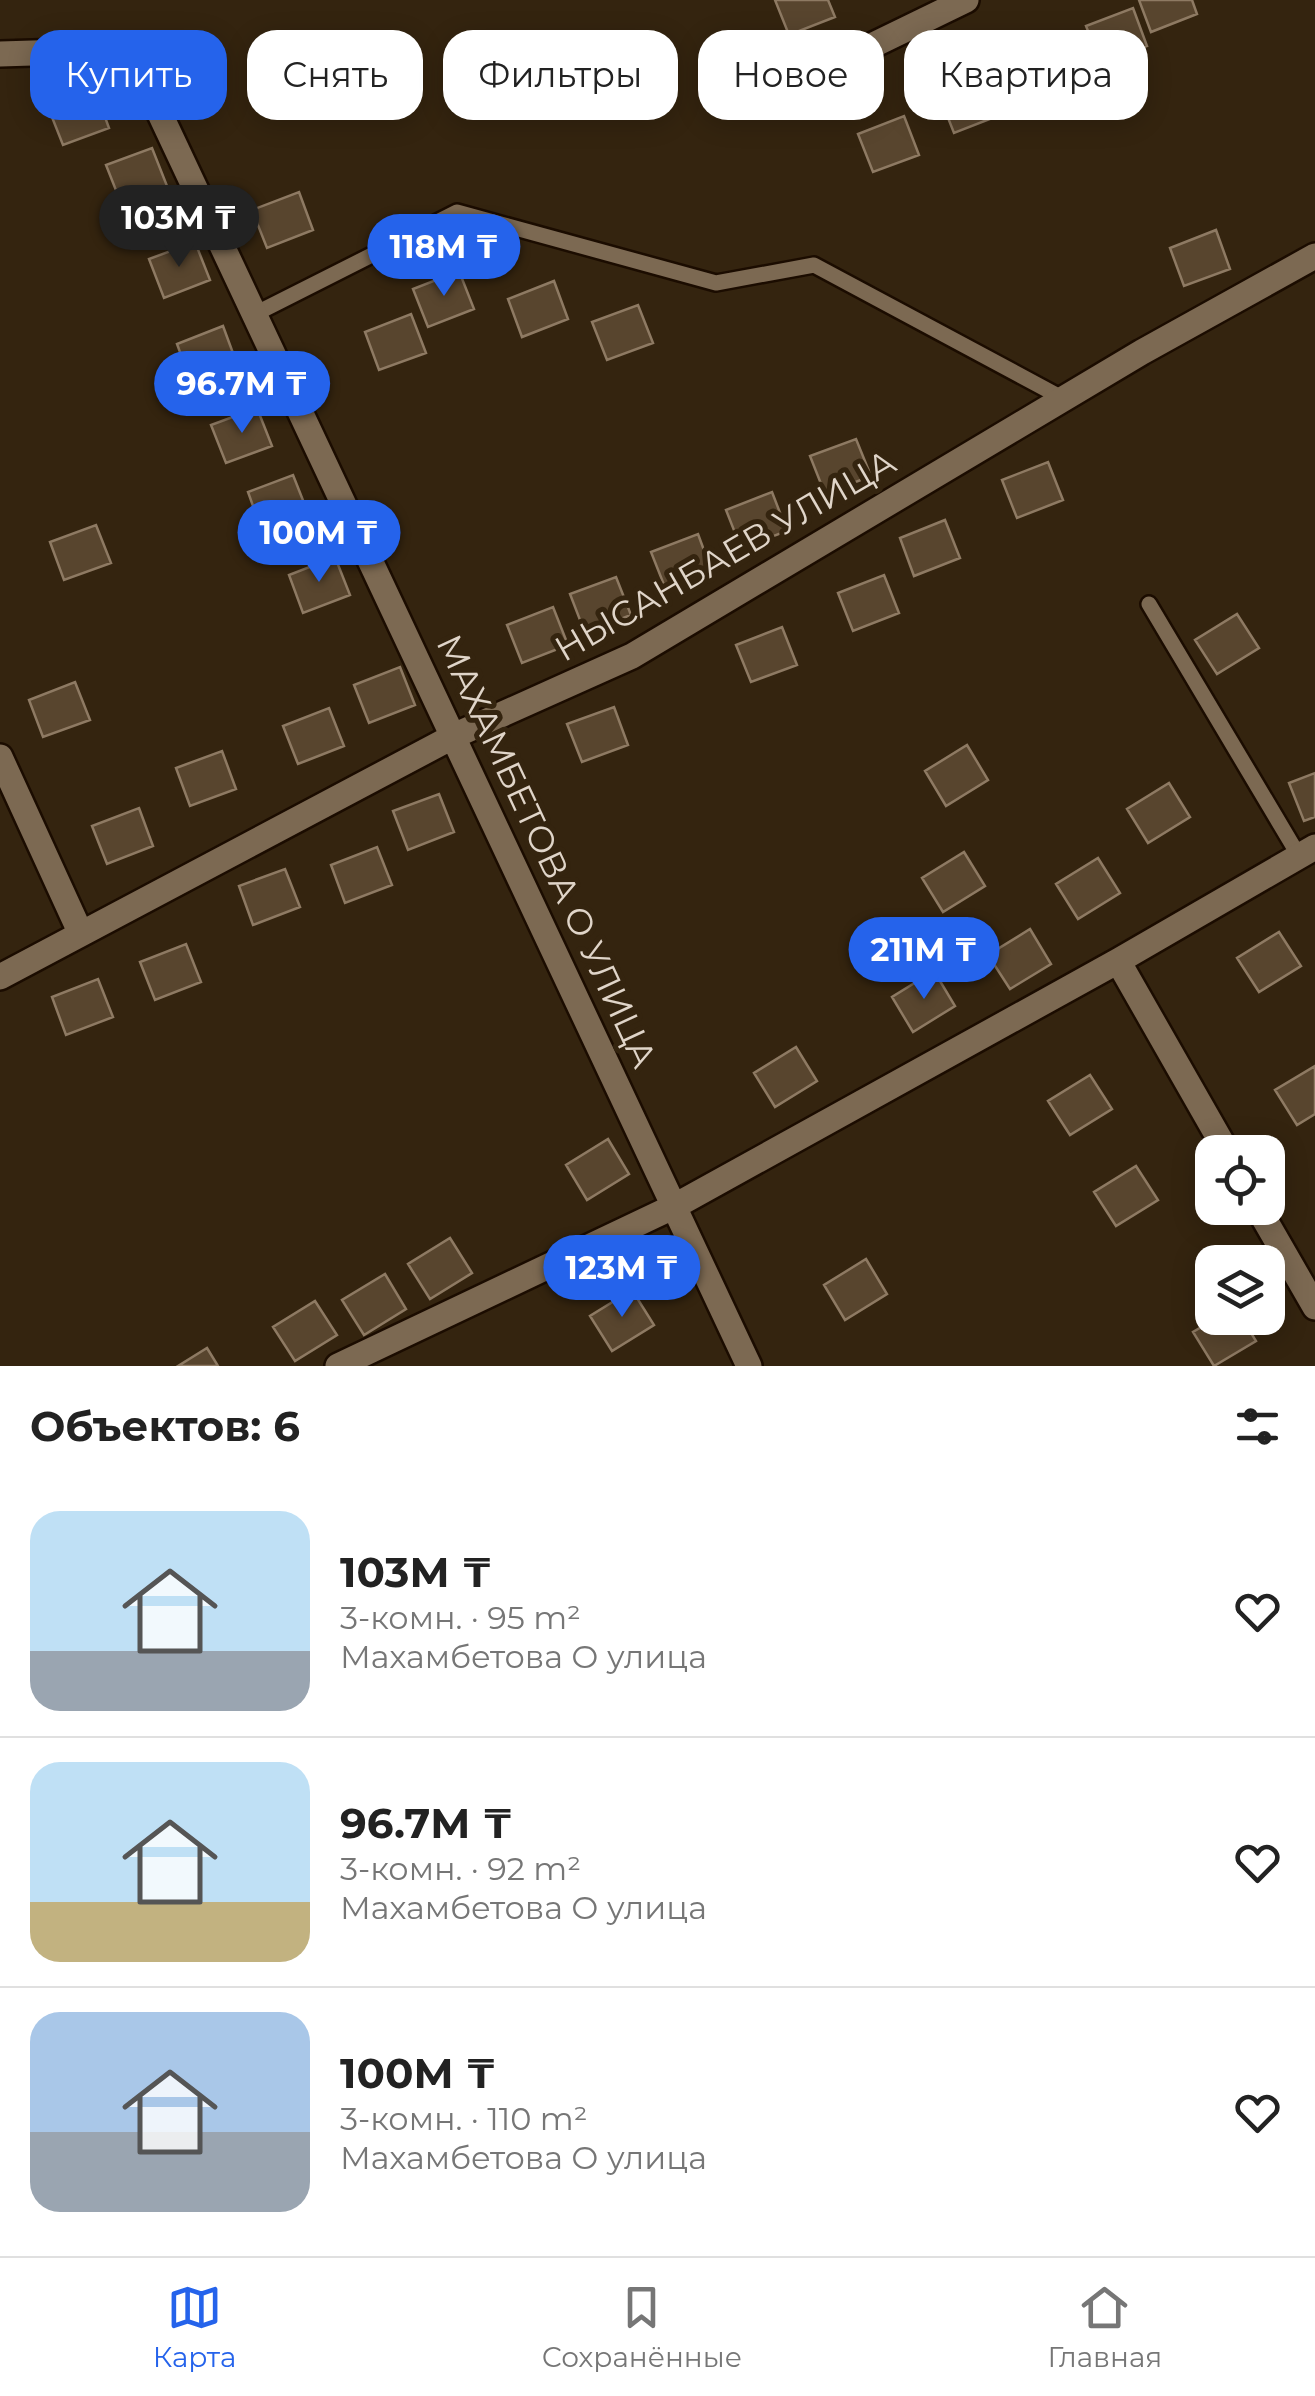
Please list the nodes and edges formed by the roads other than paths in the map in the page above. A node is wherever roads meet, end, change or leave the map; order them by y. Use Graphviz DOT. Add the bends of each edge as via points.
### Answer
graph roads {
  1 [pos="966,0"];
  2 [pos="884,40"];
  3 [pos="0,54"];
  4 [pos="1315,256"];
  5 [pos="255,314"];
  6 [pos="1064,398"];
  7 [pos="1149,604"];
  8 [pos="456,736"];
  9 [pos="0,757"];
  10 [pos="1307,852"];
  11 [pos="80,934"];
  12 [pos="1118,961"];
  13 [pos="0,977"];
  14 [pos="1217,1135"];
  15 [pos="675,1206"];
  16 [pos="1268,1225"];
  17 [pos="1315,1308"];
  18 [pos="338,1366"];
  19 [pos="749,1366"];
  1 -- 2 [label="street"];
  3 -- 5 [label="street, МАХАМБЕТОВА О УЛИЦА" via="130,50"];
  4 -- 6 [label="street, НЫСАНБАЕВ УЛИЦА"];
  5 -- 6 [label="lane" via="457,212 716,283 814,265"];
  5 -- 8 [label="street, МАХАМБЕТОВА О УЛИЦА"];
  6 -- 8 [label="street, НЫСАНБАЕВ УЛИЦА" via="632,656"];
  7 -- 10 [label="lane"];
  8 -- 11 [label="street, НЫСАНБАЕВ УЛИЦА"];
  8 -- 15 [label="street, МАХАМБЕТОВА О УЛИЦА"];
  9 -- 11 [label="street"];
  10 -- 12 [label="street"];
  11 -- 13 [label="street, НЫСАНБАЕВ УЛИЦА"];
  12 -- 14 [label="street"];
  12 -- 15 [label="street"];
  15 -- 18 [label="street"];
  15 -- 19 [label="street, МАХАМБЕТОВА О УЛИЦА"];
  16 -- 17 [label="street"];
}
